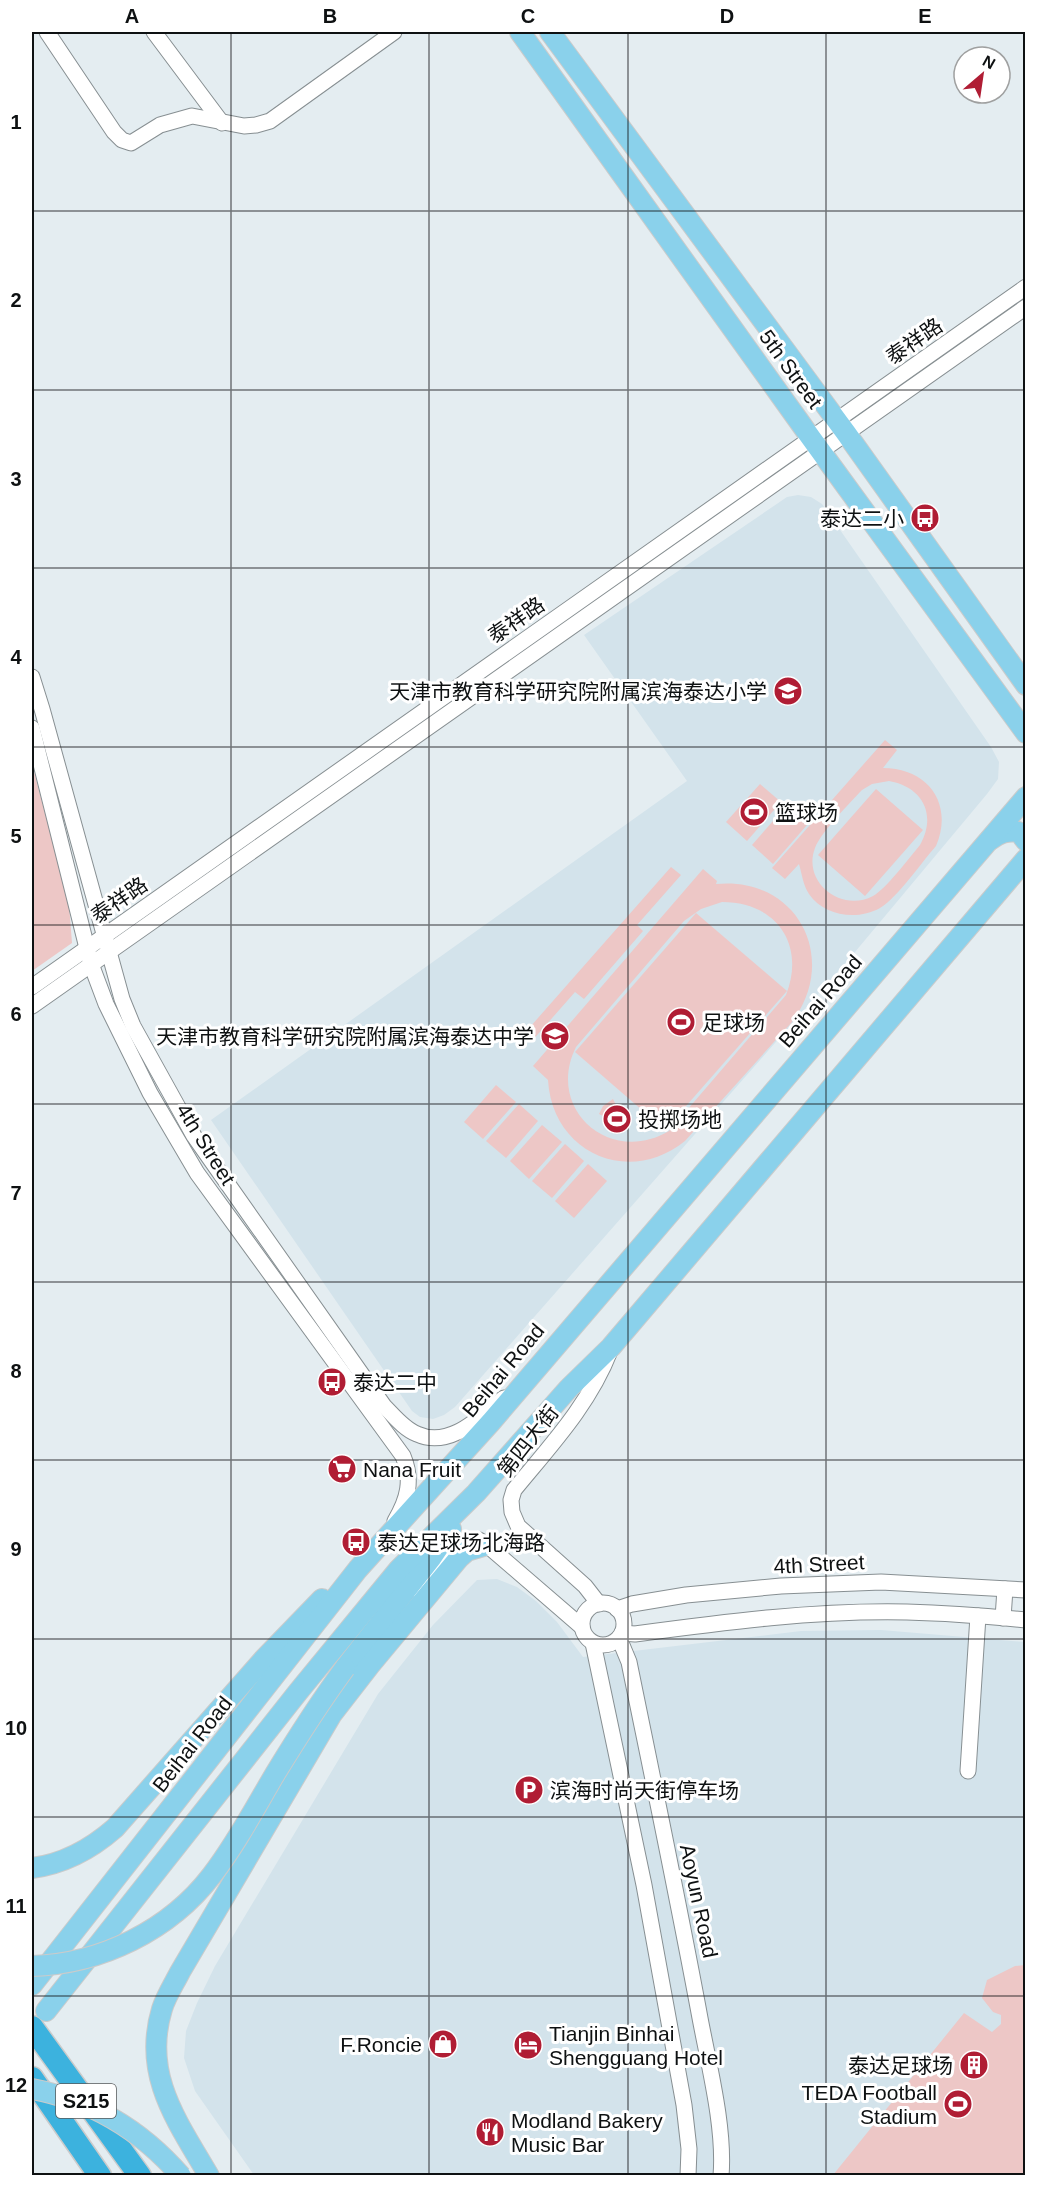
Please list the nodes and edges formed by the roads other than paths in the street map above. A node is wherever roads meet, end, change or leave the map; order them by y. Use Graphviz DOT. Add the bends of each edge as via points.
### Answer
graph roads {
  1 [pos="47,32"];
  2 [pos="154,32"];
  3 [pos="394,32"];
  4 [pos="520,32"];
  5 [pos="550,32"];
  6 [pos="222,123"];
  7 [pos="1026,287"];
  8 [pos="1026,307"];
  9 [pos="841,427"];
  10 [pos="816,445"];
  11 [pos="32,677"];
  12 [pos="1026,685"];
  13 [pos="32,728"];
  14 [pos="1025,732"];
  15 [pos="1024,798"];
  16 [pos="1026,843"];
  17 [pos="985,845"];
  18 [pos="1020,866"];
  19 [pos="104,936"];
  20 [pos="87,948"];
  21 [pos="109,951"];
  22 [pos="91,964"];
  23 [pos="32,987"];
  24 [pos="32,1006"];
  25 [pos="611,1347"];
  26 [pos="521,1385"];
  27 [pos="476,1492"];
  28 [pos="385,1539"];
  29 [pos="487,1545"];
  30 [pos="358,1569"];
  31 [pos="1005,1588"];
  32 [pos="1026,1590"];
  33 [pos="599,1604"];
  34 [pos="617,1609"];
  35 [pos="978,1616"];
  36 [pos="1002,1618"];
  37 [pos="1026,1620"];
  38 [pos="382,1622"];
  39 [pos="582,1627"];
  40 [pos="620,1635"];
  41 [pos="593,1643"];
  42 [pos="968,1771"];
  43 [pos="32,1868"];
  44 [pos="32,1966"];
  45 [pos="32,1984"];
  46 [pos="39,2019"];
  47 [pos="32,2078"];
  48 [pos="32,2089"];
  49 [pos="100,2175"];
  50 [pos="140,2175"];
  51 [pos="181,2175"];
  52 [pos="209,2175"];
  53 [pos="688,2175"];
  54 [pos="721,2175"];
  1 -- 6 [label="street" via="122,140 131,142 178,118 192,116"];
  2 -- 6 [label="street"];
  3 -- 6 [label="street" via="270,121 256,125"];
  4 -- 10 [label="main road, 5th Street"];
  5 -- 9 [label="main road, 5th Street"];
  7 -- 9 [label="street, 泰祥路"];
  8 -- 9 [label="street, 泰祥路"];
  9 -- 10 [label="street, 泰祥路"];
  9 -- 12 [label="main road, 5th Street"];
  10 -- 14 [label="main road, 5th Street"];
  10 -- 19 [label="street, 泰祥路"];
  10 -- 21 [label="street, 泰祥路"];
  11 -- 19 [label="street"];
  13 -- 20 [label="street, 4th Street"];
  15 -- 17 [label="main road, Beihai Road"];
  16 -- 17 [label="main road" via="1019,832 1011,831"];
  16 -- 18 [label="main road"];
  17 -- 26 [label="main road, Beihai Road"];
  18 -- 25 [label="main road"];
  19 -- 20 [label="street, 泰祥路"];
  19 -- 21 [label="street"];
  20 -- 22 [label="street, 4th Street"];
  20 -- 23 [label="street, 泰祥路"];
  21 -- 22 [label="street, 泰祥路"];
  21 -- 26 [label="street" via="133,1026 194,1136 384,1406 416,1434 447,1437 466,1428"];
  22 -- 24 [label="street, 泰祥路"];
  22 -- 28 [label="street, 4th Street" via="145,1083 197,1173 403,1456 409,1471 407,1495"];
  25 -- 27 [label="main road"];
  25 -- 33 [label="street, 第四大街" via="582,1406 514,1490 511,1500 518,1526 585,1586"];
  26 -- 28 [label="main road, Beihai Road"];
  27 -- 38 [label="main road"];
  27 -- 46 [label="main road" via="399,1569 297,1692"];
  28 -- 30 [label="main road, Beihai Road"];
  29 -- 38 [label="street" via="473,1540 462,1546"];
  29 -- 39 [label="street"];
  29 -- 52 [label="main road" via="459,1558 332,1714 162,2007 155,2048 162,2089"];
  30 -- 43 [label="main road" via="263,1659 115,1828 72,1857"];
  30 -- 45 [label="main road, Beihai Road"];
  31 -- 32 [label="street, 4th Street"];
  31 -- 34 [label="street, 4th Street" via="881,1582 781,1586 686,1595"];
  31 -- 36 [label="street"];
  33 -- 34 [label="street"];
  33 -- 39 [label="street" via="588,1610"];
  34 -- 40 [label="street" via="623,1620"];
  35 -- 36 [label="street"];
  35 -- 40 [label="street" via="853,1613 732,1621"];
  35 -- 42 [label="street"];
  36 -- 37 [label="street"];
  38 -- 44 [label="main road, bridge" via="306,1724 224,1858 190,1899 162,1923 117,1948 72,1961"];
  39 -- 41 [label="street"];
  40 -- 41 [label="street" via="606,1645"];
  40 -- 54 [label="street, Aoyun Road" via="629,1662 687,1949 714,2097"];
  41 -- 53 [label="street" via="644,1885 684,2105"];
  46 -- 50 [label="highway, S215"];
  47 -- 49 [label="highway, S215"];
  48 -- 51 [label="main road, bridge" via="82,2103 118,2121 147,2141"];
}
